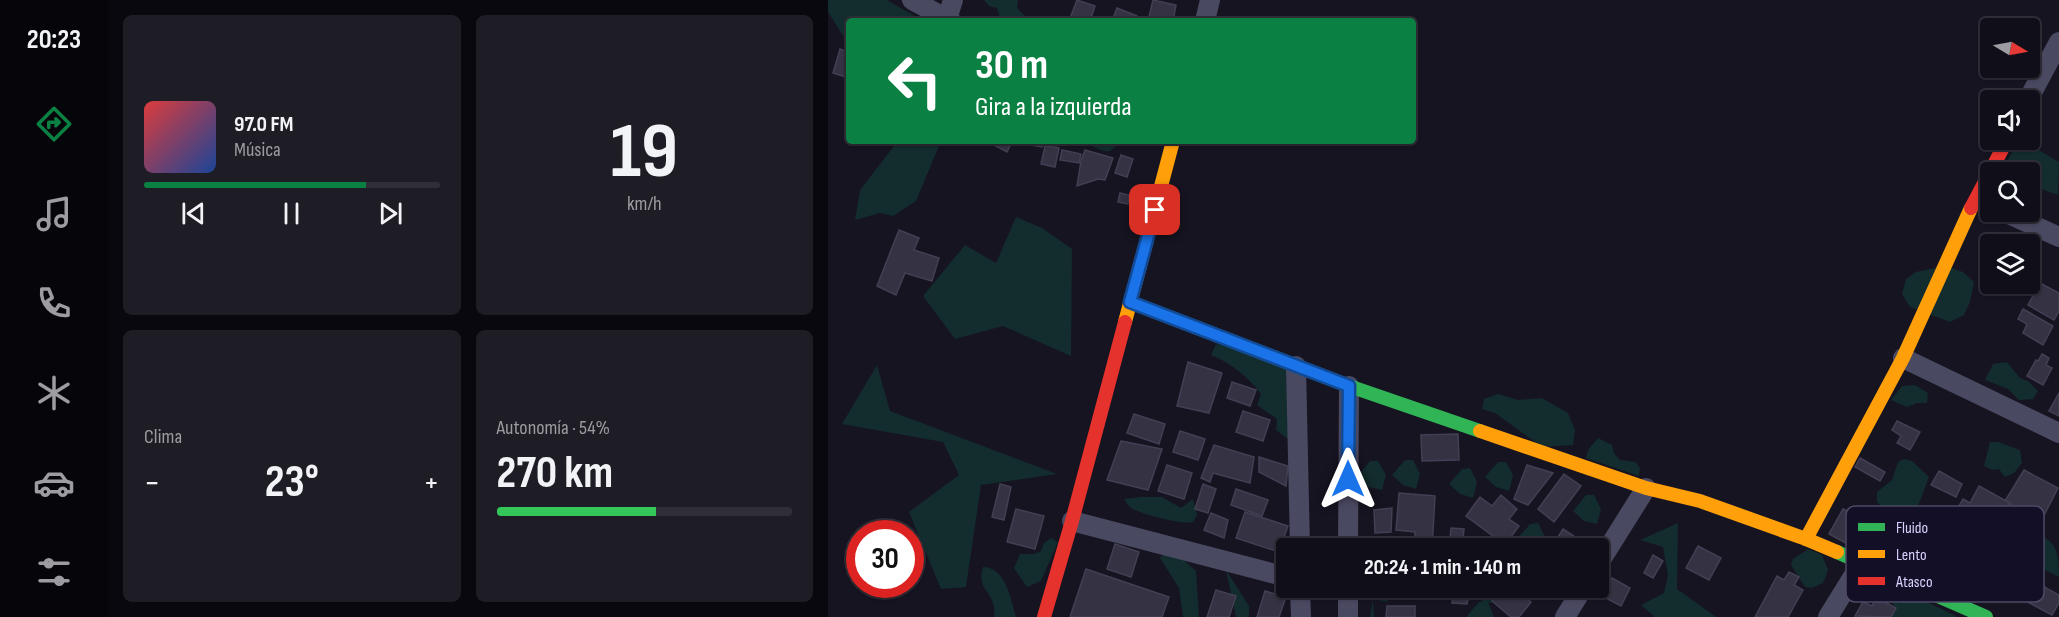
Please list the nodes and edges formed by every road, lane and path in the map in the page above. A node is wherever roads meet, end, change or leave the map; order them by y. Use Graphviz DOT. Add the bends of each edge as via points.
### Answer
graph roads {
  1 [pos="912,0"];
  2 [pos="953,0"];
  3 [pos="1210,0"];
  4 [pos="945,18"];
  5 [pos="949,18"];
  6 [pos="1205,18"];
  7 [pos="2059,42"];
  8 [pos="2033,90"];
  9 [pos="1172,144"];
  10 [pos="1980,208"];
  11 [pos="2026,222"];
  12 [pos="2059,237"];
  13 [pos="1130,302"];
  14 [pos="1903,358"];
  15 [pos="1296,366"];
  16 [pos="1349,386"];
  17 [pos="2059,433"];
  18 [pos="1646,488"];
  19 [pos="1071,521"];
  20 [pos="1300,538"];
  21 [pos="1348,538"];
  22 [pos="1806,539"];
  23 [pos="1609,547"];
  24 [pos="1846,555"];
  25 [pos="1276,574"];
  26 [pos="1846,588"];
  27 [pos="1300,598"];
  28 [pos="1348,598"];
  29 [pos="1577,598"];
  30 [pos="1952,602"];
  31 [pos="1044,617"];
  32 [pos="1300,617"];
  33 [pos="1348,617"];
  34 [pos="1565,617"];
  35 [pos="1828,617"];
  36 [pos="1986,617"];
  1 -- 4 [label="street"];
  2 -- 5 [label="street"];
  3 -- 6 [label="street"];
  7 -- 8 [label="street"];
  9 -- 13 [label="street"];
  10 -- 14 [label="street"];
  11 -- 12 [label="street"];
  13 -- 15 [label="street"];
  13 -- 19 [label="street"];
  14 -- 17 [label="street"];
  14 -- 22 [label="street"];
  15 -- 16 [label="street"];
  15 -- 20 [label="street"];
  16 -- 18 [label="street"];
  16 -- 21 [label="street"];
  18 -- 22 [label="street" via="1700,501"];
  18 -- 23 [label="street"];
  19 -- 25 [label="street"];
  19 -- 31 [label="street"];
  22 -- 24 [label="street"];
  26 -- 35 [label="street"];
  27 -- 32 [label="street"];
  28 -- 33 [label="street"];
  29 -- 34 [label="street"];
  30 -- 36 [label="street"];
}
